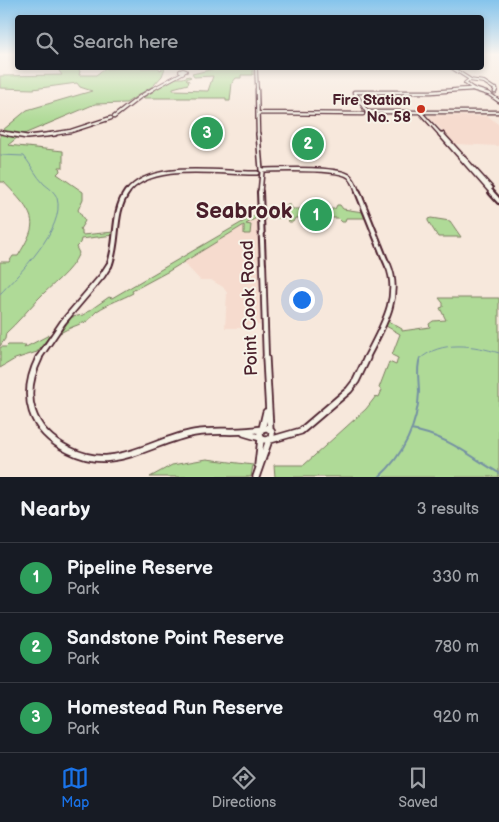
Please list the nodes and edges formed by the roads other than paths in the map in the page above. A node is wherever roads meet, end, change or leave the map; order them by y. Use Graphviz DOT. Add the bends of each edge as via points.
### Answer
graph roads {
  1 [pos="174,76"];
  2 [pos="257,76"];
  3 [pos="465,76"];
  4 [pos="471,80"];
  5 [pos="494,88"];
  6 [pos="499,88"];
  7 [pos="473,90"];
  8 [pos="354,93"];
  9 [pos="491,93"];
  10 [pos="499,100"];
  11 [pos="259,106"];
  12 [pos="265,112"];
  13 [pos="259,113"];
  14 [pos="362,113"];
  15 [pos="367,113"];
  16 [pos="422,113"];
  17 [pos="432,113"];
  18 [pos="486,113"];
  19 [pos="499,113"];
  20 [pos="415,114"];
  21 [pos="434,128"];
  22 [pos="0,131"];
  23 [pos="260,171"];
  24 [pos="499,199"];
  25 [pos="368,218"];
  26 [pos="384,256"];
  27 [pos="267,405"];
  28 [pos="262,429"];
  29 [pos="270,430"];
  30 [pos="242,432"];
  31 [pos="283,435"];
  32 [pos="261,438"];
  33 [pos="270,440"];
  34 [pos="256,477"];
  1 -- 22 [label="street" via="111,117 87,127 56,134 20,136"];
  2 -- 11 [label="street"];
  3 -- 4 [label="street"];
  4 -- 5 [label="street"];
  4 -- 7 [label="street" via="465,83"];
  5 -- 6 [label="street"];
  5 -- 9 [label="street" via="496,91"];
  7 -- 8 [label="street"];
  7 -- 9 [label="street"];
  8 -- 14 [label="street"];
  8 -- 15 [label="street"];
  9 -- 10 [label="street"];
  11 -- 12 [label="street"];
  11 -- 13 [label="street"];
  12 -- 13 [label="street"];
  12 -- 14 [label="street"];
  13 -- 14 [label="street"];
  13 -- 23 [label="street"];
  14 -- 15 [label="street"];
  15 -- 16 [label="street"];
  15 -- 20 [label="street"];
  16 -- 17 [label="street"];
  16 -- 20 [label="street"];
  16 -- 21 [label="street"];
  16 -- 24 [label="street"];
  17 -- 18 [label="street"];
  17 -- 18 [label="street"];
  18 -- 19 [label="street"];
  20 -- 21 [label="street"];
  21 -- 24 [label="street"];
  23 -- 25 [label="street" via="340,172 353,180"];
  23 -- 27 [label="street, Point Cook Road"];
  23 -- 30 [label="street" via="162,174 135,185 119,205 116,250 109,267 46,346 30,382 36,424 51,441 82,456 123,455 192,434"];
  25 -- 26 [label="street"];
  26 -- 31 [label="street" via="394,287 392,300 353,386 301,431"];
  27 -- 28 [label="street, Point Cook Road"];
  27 -- 29 [label="street, Point Cook Road"];
  28 -- 29 [label="street"];
  28 -- 30 [label="street"];
  28 -- 32 [label="street"];
  29 -- 31 [label="street"];
  29 -- 33 [label="street"];
  30 -- 32 [label="street"];
  31 -- 33 [label="street"];
  32 -- 33 [label="street"];
  32 -- 34 [label="street"];
  33 -- 34 [label="street"];
}
